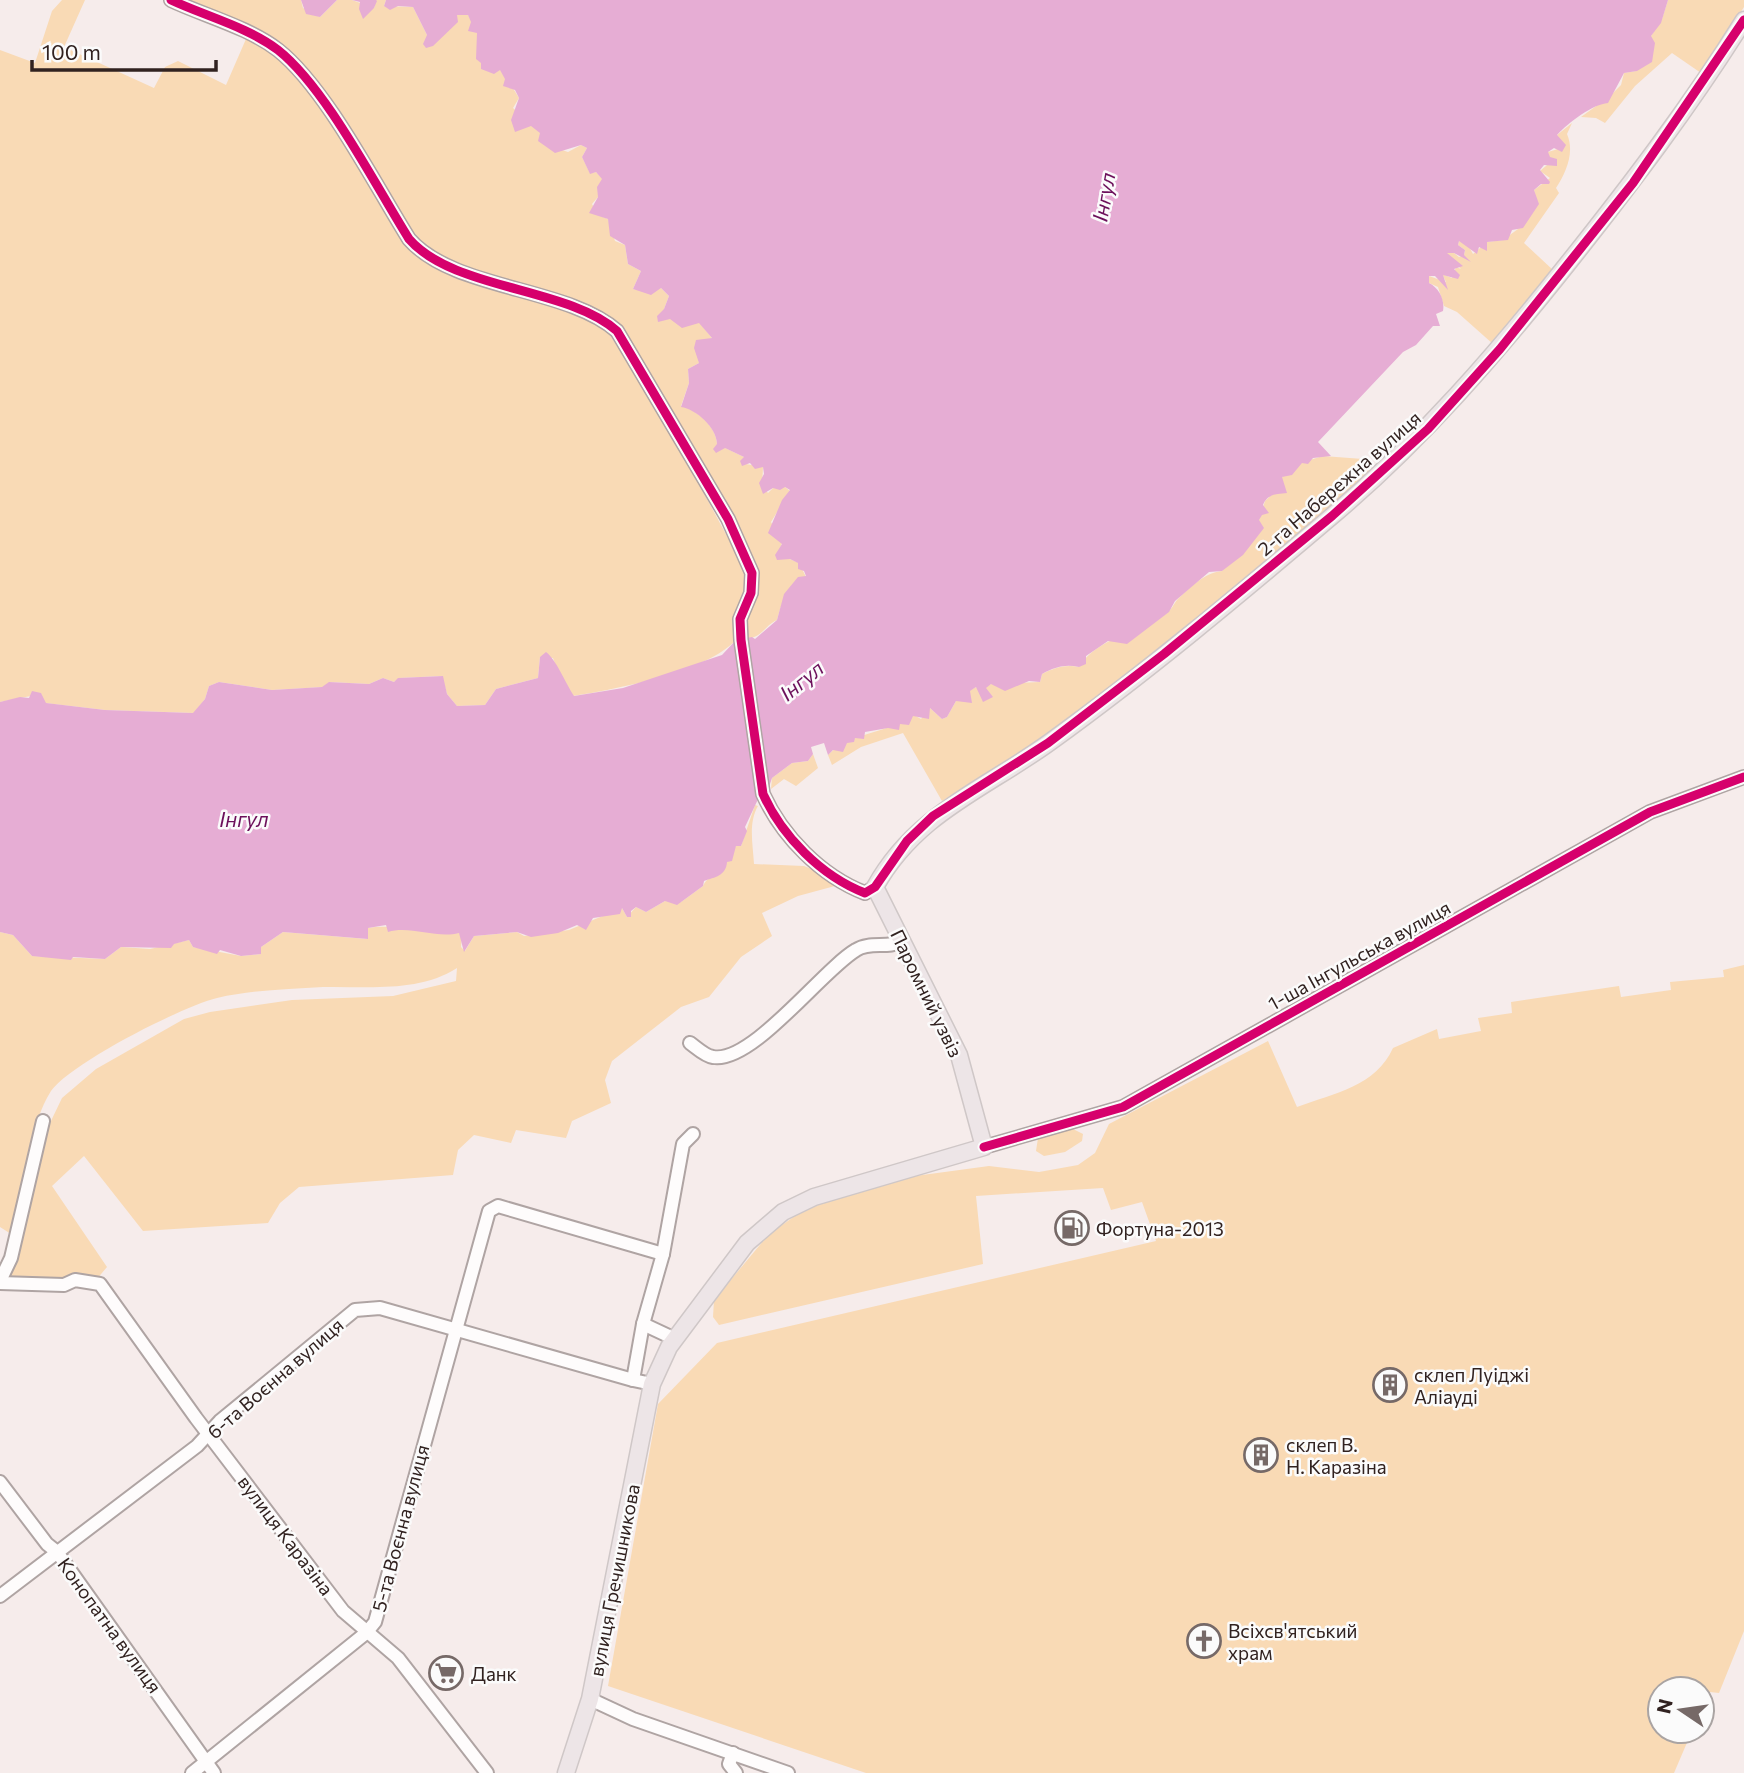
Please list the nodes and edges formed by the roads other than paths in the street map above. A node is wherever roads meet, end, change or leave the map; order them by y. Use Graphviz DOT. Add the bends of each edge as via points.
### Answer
graph roads {
  1 [pos="171,0"];
  2 [pos="1744,20"];
  3 [pos="1744,777"];
  4 [pos="875,887"];
  5 [pos="902,942"];
  6 [pos="690,1043"];
  7 [pos="43,1121"];
  8 [pos="692,1134"];
  9 [pos="984,1147"];
  10 [pos="663,1254"];
  11 [pos="0,1282"];
  12 [pos="643,1324"];
  13 [pos="454,1331"];
  14 [pos="679,1333"];
  15 [pos="633,1380"];
  16 [pos="652,1384"];
  17 [pos="210,1432"];
  18 [pos="0,1482"];
  19 [pos="57,1552"];
  20 [pos="0,1596"];
  21 [pos="366,1633"];
  22 [pos="590,1699"];
  23 [pos="733,1754"];
  24 [pos="211,1767"];
  25 [pos="192,1773"];
  26 [pos="487,1773"];
  27 [pos="566,1773"];
  28 [pos="736,1773"];
  29 [pos="788,1773"];
  1 -- 4 [label="street" via="277,50 319,95 421,253 606,322 617,331 728,519 752,573 751,593 740,619 741,640 764,794 772,813 809,857 850,887 865,893"];
  2 -- 4 [label="main road, 2-га Набережна вулиця" via="1633,183 1500,349 1428,429 1342,508 1164,654 1048,743 933,816 907,841"];
  3 -- 9 [label="street, 1-ша Інгульська вулиця" via="1650,812 1123,1107"];
  4 -- 5 [label="main road, Паромний узвіз"];
  5 -- 6 [label="street" via="855,950 773,1025 731,1055 713,1057"];
  5 -- 9 [label="main road, Паромний узвіз" via="959,1055"];
  7 -- 11 [label="street" via="11,1258"];
  8 -- 10 [label="street" via="683,1144"];
  9 -- 14 [label="main road" via="814,1198 783,1212 747,1243"];
  10 -- 12 [label="street"];
  10 -- 13 [label="street, 5-та Воєнна вулиця" via="494,1207 486,1217"];
  11 -- 17 [label="street, вулиця Каразіна" via="100,1284"];
  12 -- 14 [label="street"];
  12 -- 15 [label="street"];
  13 -- 15 [label="street, 6-та Воєнна вулиця"];
  13 -- 17 [label="street, 6-та Воєнна вулиця" via="380,1308 355,1310"];
  13 -- 21 [label="street, 5-та Воєнна вулиця" via="379,1610"];
  14 -- 16 [label="main road, вулиця Гречишникова"];
  15 -- 16 [label="street"];
  16 -- 22 [label="main road, вулиця Гречишникова"];
  17 -- 19 [label="street, 6-та Воєнна вулиця"];
  17 -- 21 [label="street, вулиця Каразіна" via="343,1611"];
  18 -- 19 [label="street, Конопатна вулиця"];
  19 -- 20 [label="street, 6-та Воєнна вулиця"];
  19 -- 24 [label="street, Конопатна вулиця"];
  21 -- 24 [label="street, 5-та Воєнна вулиця"];
  21 -- 26 [label="street, вулиця Каразіна" via="398,1658"];
  22 -- 23 [label="street"];
  22 -- 27 [label="main road, вулиця Гречишникова"];
  23 -- 28 [label="street" via="729,1764"];
  23 -- 29 [label="street"];
  24 -- 25 [label="street, 5-та Воєнна вулиця"];
}
